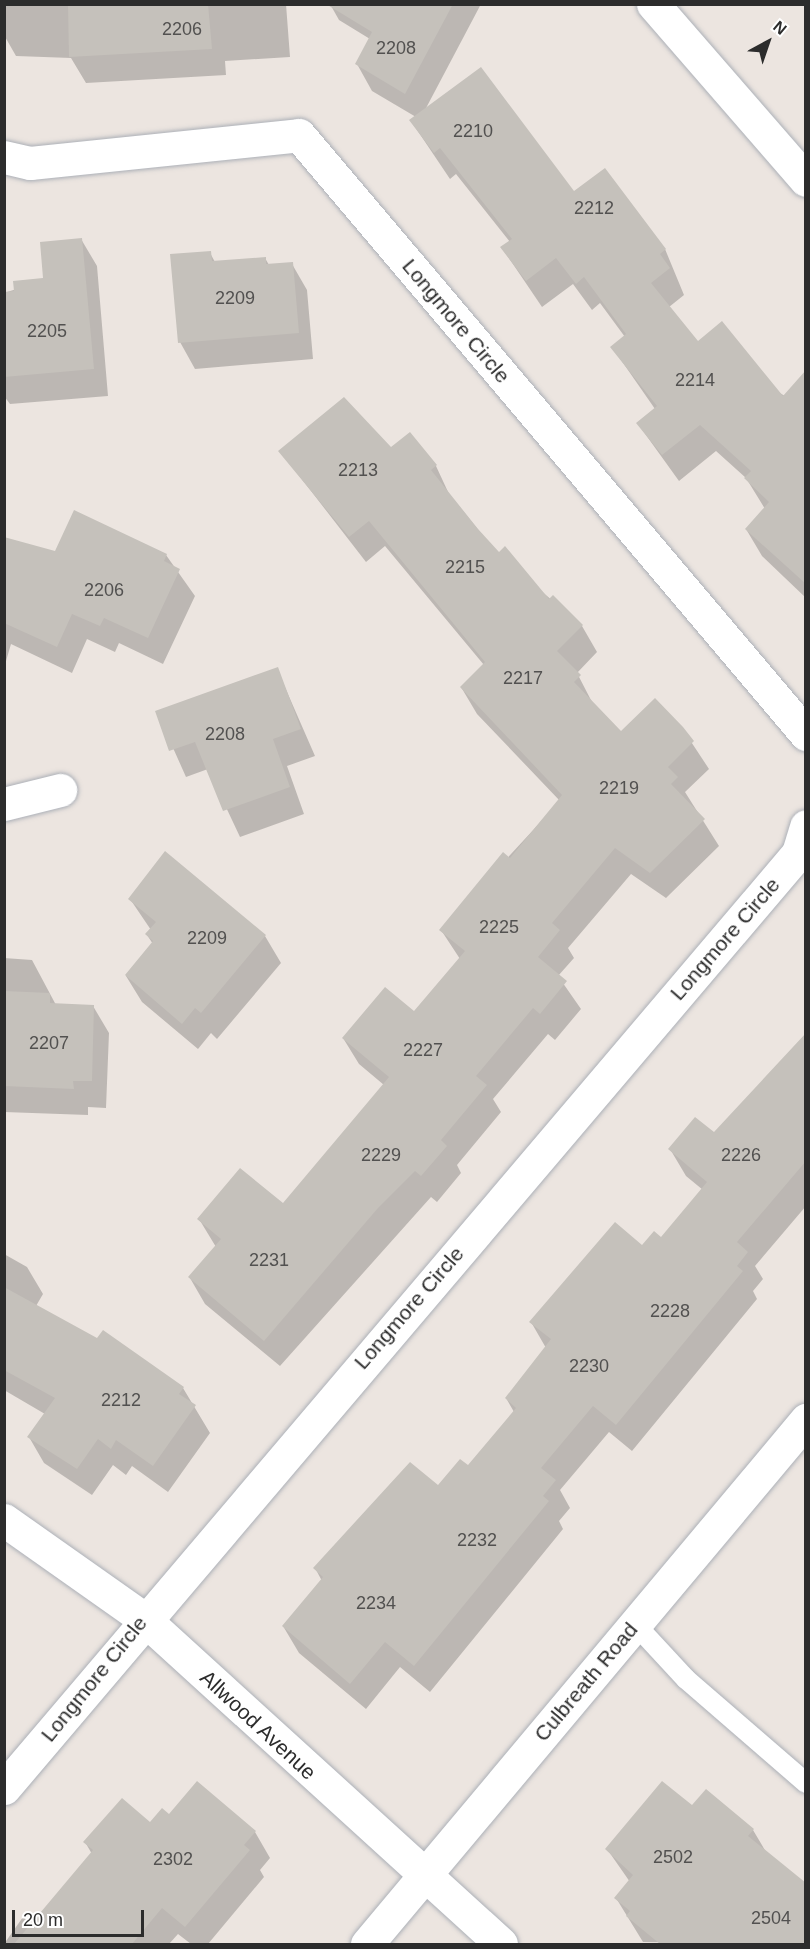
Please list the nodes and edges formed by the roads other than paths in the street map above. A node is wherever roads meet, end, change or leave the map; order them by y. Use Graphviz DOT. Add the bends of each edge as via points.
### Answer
graph roads {
  1 [pos="653,4"];
  2 [pos="4,158"];
  3 [pos="806,180"];
  4 [pos="806,734"];
  5 [pos="60,790"];
  6 [pos="4,804"];
  7 [pos="806,826"];
  8 [pos="806,1420"];
  9 [pos="4,1520"];
  10 [pos="143,1618"];
  11 [pos="634,1624"];
  12 [pos="806,1783"];
  13 [pos="4,1788"];
  14 [pos="422,1878"];
  15 [pos="367,1944"];
  16 [pos="501,1944"];
  1 -- 3 [label="street"];
  2 -- 4 [label="street, Longmore Circle" via="30,163 299,135"];
  5 -- 6 [label="street"];
  7 -- 10 [label="street, Longmore Circle" via="798,853"];
  8 -- 11 [label="street, Culbreath Road"];
  9 -- 10 [label="street, Allwood Avenue"];
  10 -- 13 [label="street, Longmore Circle"];
  10 -- 14 [label="street, Allwood Avenue"];
  11 -- 12 [label="lane" via="686,1679"];
  11 -- 14 [label="street, Culbreath Road"];
  14 -- 15 [label="street, Culbreath Road"];
  14 -- 16 [label="street, Allwood Avenue"];
}
